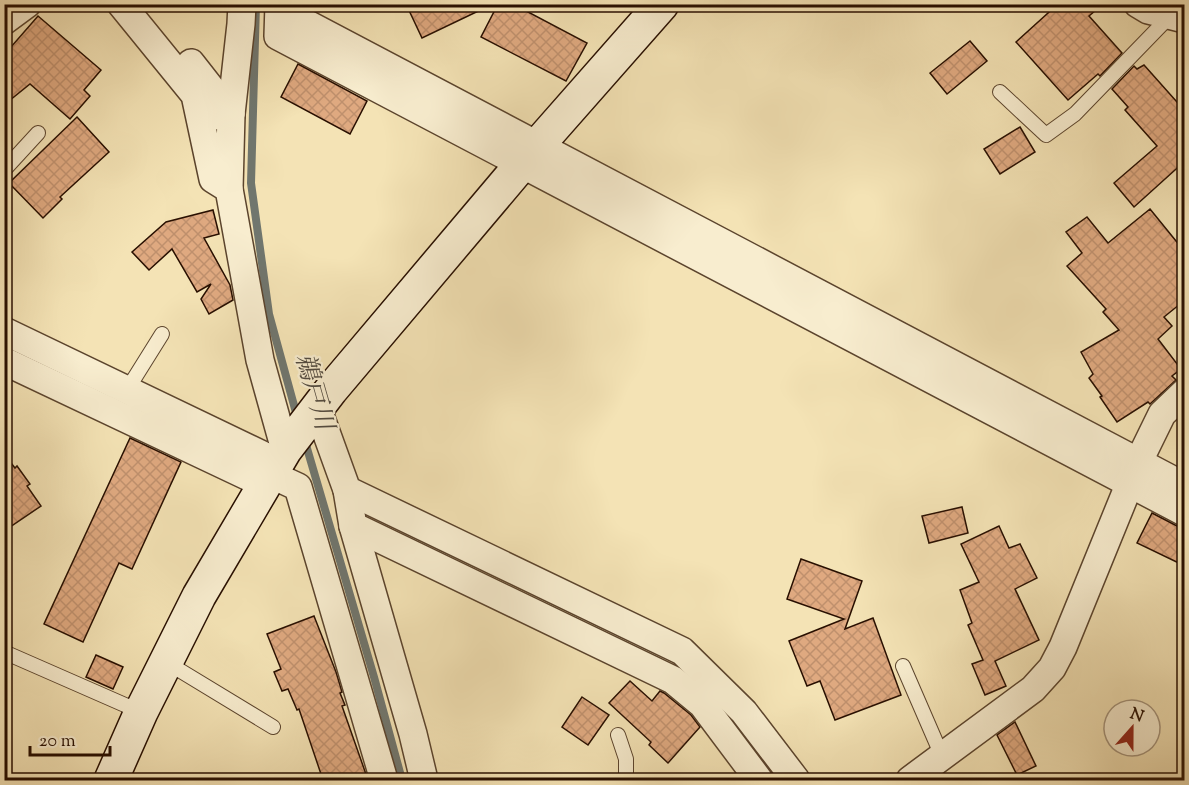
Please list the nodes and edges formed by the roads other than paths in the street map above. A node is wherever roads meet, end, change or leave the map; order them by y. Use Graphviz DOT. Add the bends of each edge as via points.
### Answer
graph roads {
  1 [pos="27,4"];
  2 [pos="121,4"];
  3 [pos="145,4"];
  4 [pos="242,4"];
  5 [pos="662,4"];
  6 [pos="1138,4"];
  7 [pos="279,7"];
  8 [pos="1178,13"];
  9 [pos="4,21"];
  10 [pos="1000,92"];
  11 [pos="231,114"];
  12 [pos="200,117"];
  13 [pos="38,133"];
  14 [pos="530,155"];
  15 [pos="4,170"];
  16 [pos="229,189"];
  17 [pos="4,331"];
  18 [pos="162,334"];
  19 [pos="4,361"];
  20 [pos="127,390"];
  21 [pos="1185,393"];
  22 [pos="314,411"];
  23 [pos="277,463"];
  24 [pos="1134,473"];
  25 [pos="1185,486"];
  26 [pos="347,490"];
  27 [pos="1185,512"];
  28 [pos="353,526"];
  29 [pos="4,652"];
  30 [pos="166,662"];
  31 [pos="903,666"];
  32 [pos="141,712"];
  33 [pos="273,727"];
  34 [pos="618,735"];
  35 [pos="942,756"];
  36 [pos="111,780"];
  37 [pos="384,780"];
  38 [pos="424,780"];
  39 [pos="626,780"];
  40 [pos="759,780"];
  41 [pos="796,780"];
  42 [pos="910,780"];
  1 -- 9 [label="street"];
  2 -- 12 [label="street" via="195,95"];
  3 -- 11 [label="street"];
  4 -- 11 [label="street"];
  5 -- 14 [label="street"];
  6 -- 8 [label="street" via="1148,10"];
  7 -- 14 [label="street"];
  8 -- 10 [label="lane" via="1075,114 1047,135"];
  11 -- 12 [label="street"];
  11 -- 16 [label="street"];
  12 -- 16 [label="street" via="213,179"];
  13 -- 15 [label="lane"];
  14 -- 22 [label="street"];
  14 -- 24 [label="street"];
  16 -- 23 [label="street"];
  17 -- 20 [label="street"];
  18 -- 20 [label="lane"];
  19 -- 23 [label="street"];
  20 -- 23 [label="street"];
  21 -- 24 [label="street" via="1162,414"];
  22 -- 23 [label="street"];
  22 -- 26 [label="street"];
  23 -- 30 [label="street" via="199,596"];
  23 -- 37 [label="street" via="298,487"];
  24 -- 25 [label="street"];
  24 -- 27 [label="street"];
  24 -- 35 [label="street" via="1052,668 1033,688"];
  26 -- 28 [label="street"];
  26 -- 41 [label="street" via="682,651 744,712"];
  28 -- 38 [label="street"];
  28 -- 40 [label="street" via="673,680 702,704"];
  29 -- 32 [label="lane"];
  30 -- 32 [label="street"];
  30 -- 33 [label="lane"];
  31 -- 35 [label="lane"];
  32 -- 36 [label="street"];
  34 -- 39 [label="lane" via="626,759"];
  35 -- 42 [label="street"];
}
